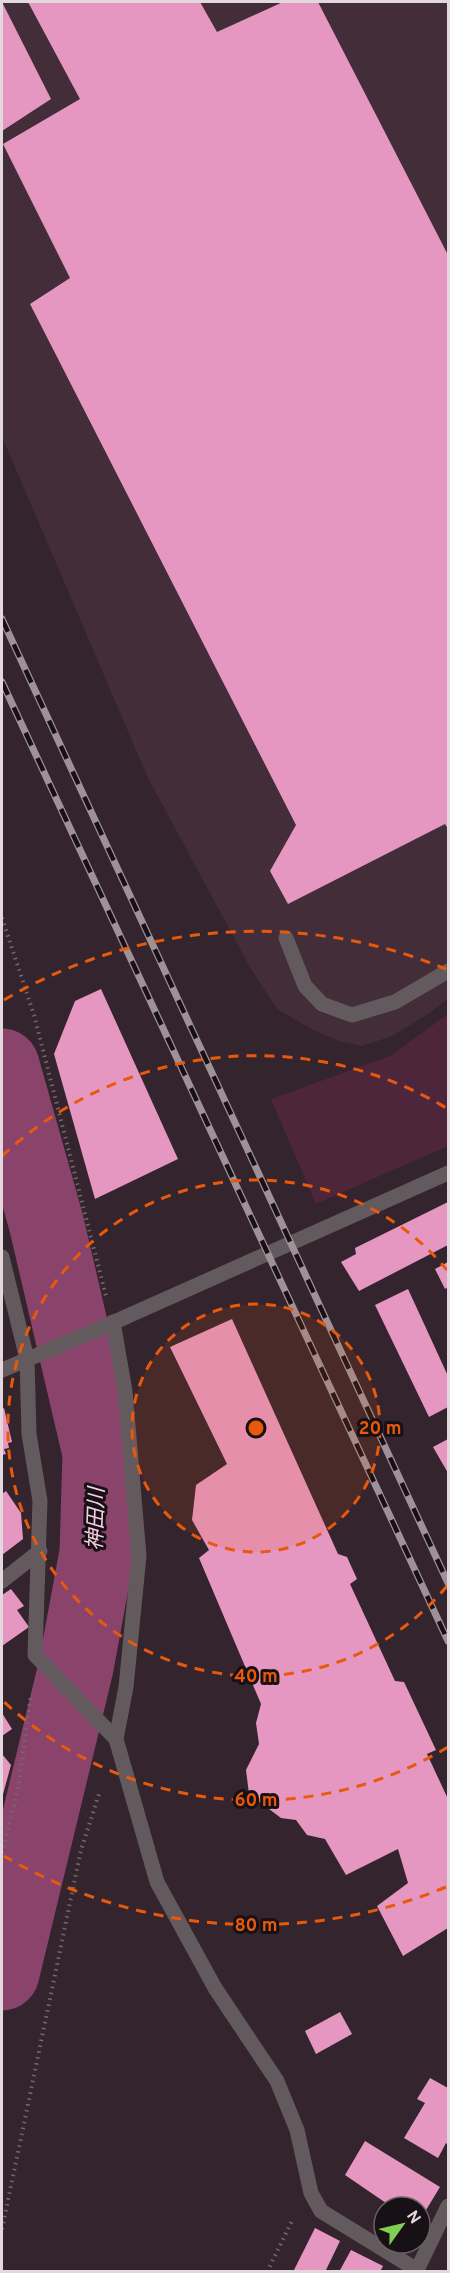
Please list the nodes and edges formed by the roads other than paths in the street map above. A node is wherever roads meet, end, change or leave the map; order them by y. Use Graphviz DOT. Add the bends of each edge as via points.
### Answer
graph roads {
  1 [pos="286,938"];
  2 [pos="448,971"];
  3 [pos="448,1173"];
  4 [pos="2,1257"];
  5 [pos="113,1322"];
  6 [pos="31,1357"];
  7 [pos="2,1370"];
  8 [pos="40,1551"];
  9 [pos="2,1581"];
  10 [pos="116,1739"];
  11 [pos="448,2206"];
  12 [pos="417,2271"];
  1 -- 2 [label="street" via="305,986 322,1004 352,1016 395,1002"];
  3 -- 5 [label="street"];
  4 -- 6 [label="street"];
  5 -- 6 [label="street"];
  5 -- 10 [label="street" via="125,1391 139,1557 126,1687"];
  6 -- 7 [label="street"];
  6 -- 8 [label="street" via="29,1434 40,1501"];
  8 -- 9 [label="street"];
  8 -- 10 [label="street" via="35,1655"];
  10 -- 12 [label="street" via="157,1882 215,1988 277,2081 297,2130 311,2193 321,2211"];
  11 -- 12 [label="street"];
}
